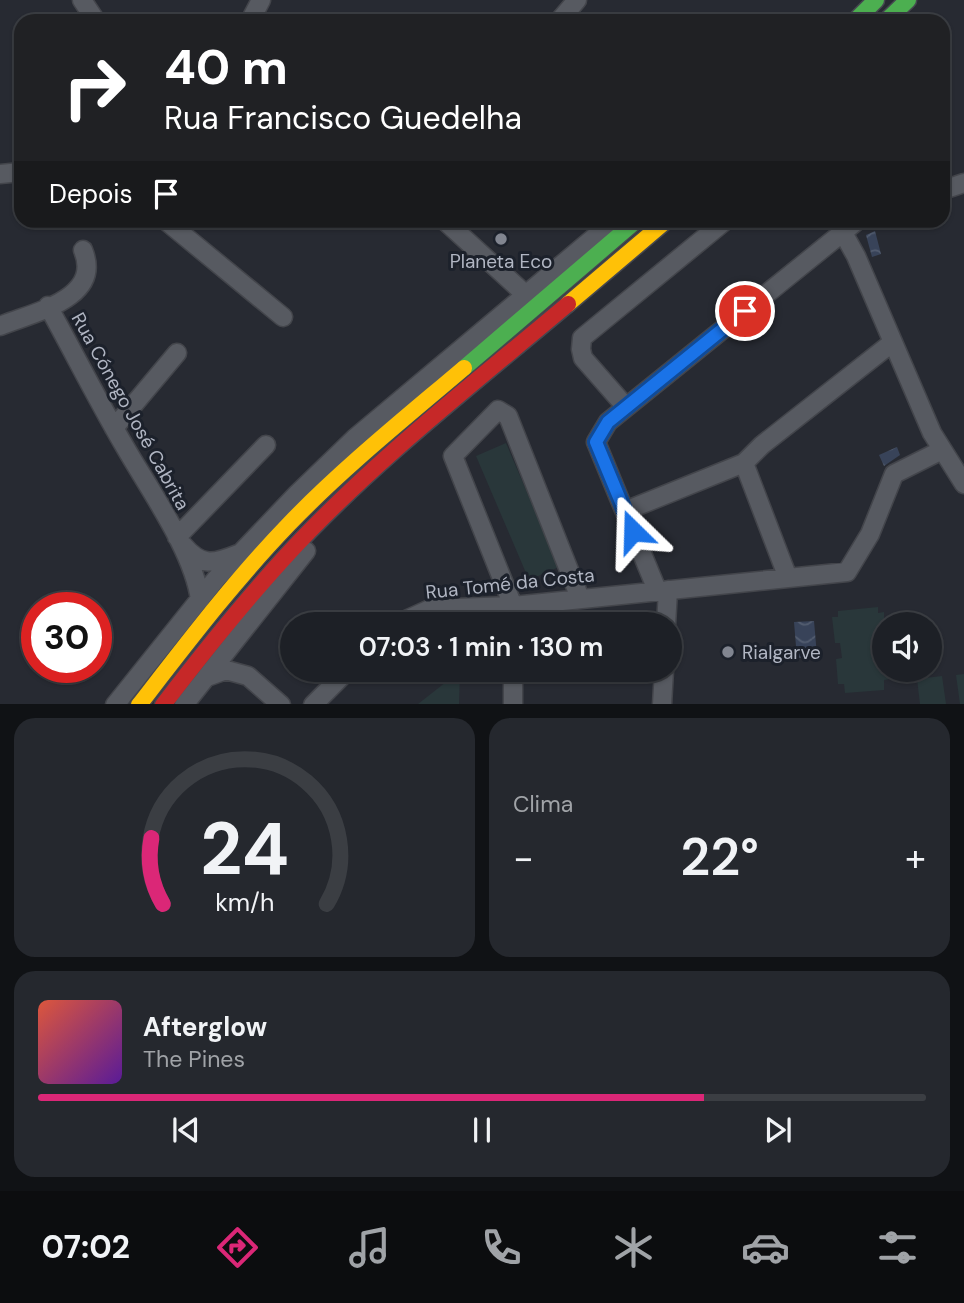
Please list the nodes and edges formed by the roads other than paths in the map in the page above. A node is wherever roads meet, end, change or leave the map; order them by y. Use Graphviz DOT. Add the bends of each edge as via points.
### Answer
graph roads {
  1 [pos="577,0"];
  2 [pos="876,0"];
  3 [pos="908,0"];
  4 [pos="565,14"];
  5 [pos="862,14"];
  6 [pos="893,14"];
  7 [pos="175,228"];
  8 [pos="453,228"];
  9 [pos="601,228"];
  10 [pos="628,228"];
  11 [pos="658,228"];
  12 [pos="716,228"];
  13 [pos="837,228"];
  14 [pos="840,228"];
  15 [pos="83,250"];
  16 [pos="526,295"];
  17 [pos="48,306"];
  18 [pos="283,317"];
  19 [pos="0,326"];
  20 [pos="892,342"];
  21 [pos="514,351"];
  22 [pos="177,353"];
  23 [pos="626,407"];
  24 [pos="114,429"];
  25 [pos="266,444"];
  26 [pos="942,450"];
  27 [pos="744,463"];
  28 [pos="964,484"];
  29 [pos="625,511"];
  30 [pos="177,537"];
  31 [pos="240,553"];
  32 [pos="788,578"];
  33 [pos="663,590"];
  34 [pos="580,597"];
  35 [pos="200,600"];
  36 [pos="513,606"];
  37 [pos="423,612"];
  38 [pos="513,612"];
  39 [pos="665,612"];
  40 [pos="240,634"];
  41 [pos="204,678"];
  42 [pos="336,682"];
  43 [pos="513,682"];
  44 [pos="663,682"];
  45 [pos="258,684"];
  46 [pos="116,704"];
  47 [pos="140,704"];
  48 [pos="164,704"];
  49 [pos="185,704"];
  50 [pos="280,704"];
  51 [pos="314,704"];
  52 [pos="513,704"];
  53 [pos="662,704"];
  1 -- 4 [label="street"];
  2 -- 5 [label="main road"];
  3 -- 6 [label="main road"];
  7 -- 18 [label="street"];
  8 -- 16 [label="street"];
  9 -- 16 [label="street"];
  10 -- 47 [label="main road" via="362,455 289,524 206,618"];
  11 -- 21 [label="main road"];
  12 -- 23 [label="street" via="582,338 583,358"];
  13 -- 23 [label="street"];
  14 -- 20 [label="street"];
  15 -- 17 [label="street" via="88,270 84,283 75,295"];
  16 -- 31 [label="street" via="355,438"];
  17 -- 19 [label="street"];
  17 -- 24 [label="street, Rua Cónego José Cabrita"];
  20 -- 26 [label="street"];
  20 -- 27 [label="street"];
  21 -- 40 [label="street" via="307,550"];
  21 -- 48 [label="main road" via="352,490 286,556"];
  22 -- 24 [label="street"];
  23 -- 29 [label="street" via="608,422 596,442"];
  24 -- 30 [label="street, Rua Cónego José Cabrita"];
  25 -- 30 [label="street"];
  26 -- 28 [label="street"];
  26 -- 32 [label="street, Rua Tomé da Costa" via="894,474 870,534 846,572"];
  27 -- 29 [label="street"];
  27 -- 32 [label="street"];
  29 -- 33 [label="street"];
  30 -- 31 [label="street" via="193,556 205,562"];
  30 -- 35 [label="street" via="198,582"];
  31 -- 35 [label="street"];
  32 -- 33 [label="street, Rua Tomé da Costa"];
  33 -- 34 [label="street, Rua Tomé da Costa"];
  33 -- 39 [label="street"];
  34 -- 36 [label="street, Rua Tomé da Costa"];
  34 -- 36 [label="street" via="508,416 498,410 453,456"];
  35 -- 46 [label="street"];
  36 -- 37 [label="street, Rua Tomé da Costa"];
  36 -- 38 [label="street"];
  40 -- 41 [label="street"];
  40 -- 45 [label="street" via="237,648 243,668"];
  41 -- 45 [label="street" via="226,670"];
  41 -- 49 [label="street"];
  42 -- 51 [label="street"];
  43 -- 52 [label="street"];
  44 -- 53 [label="street"];
  45 -- 50 [label="street"];
}
